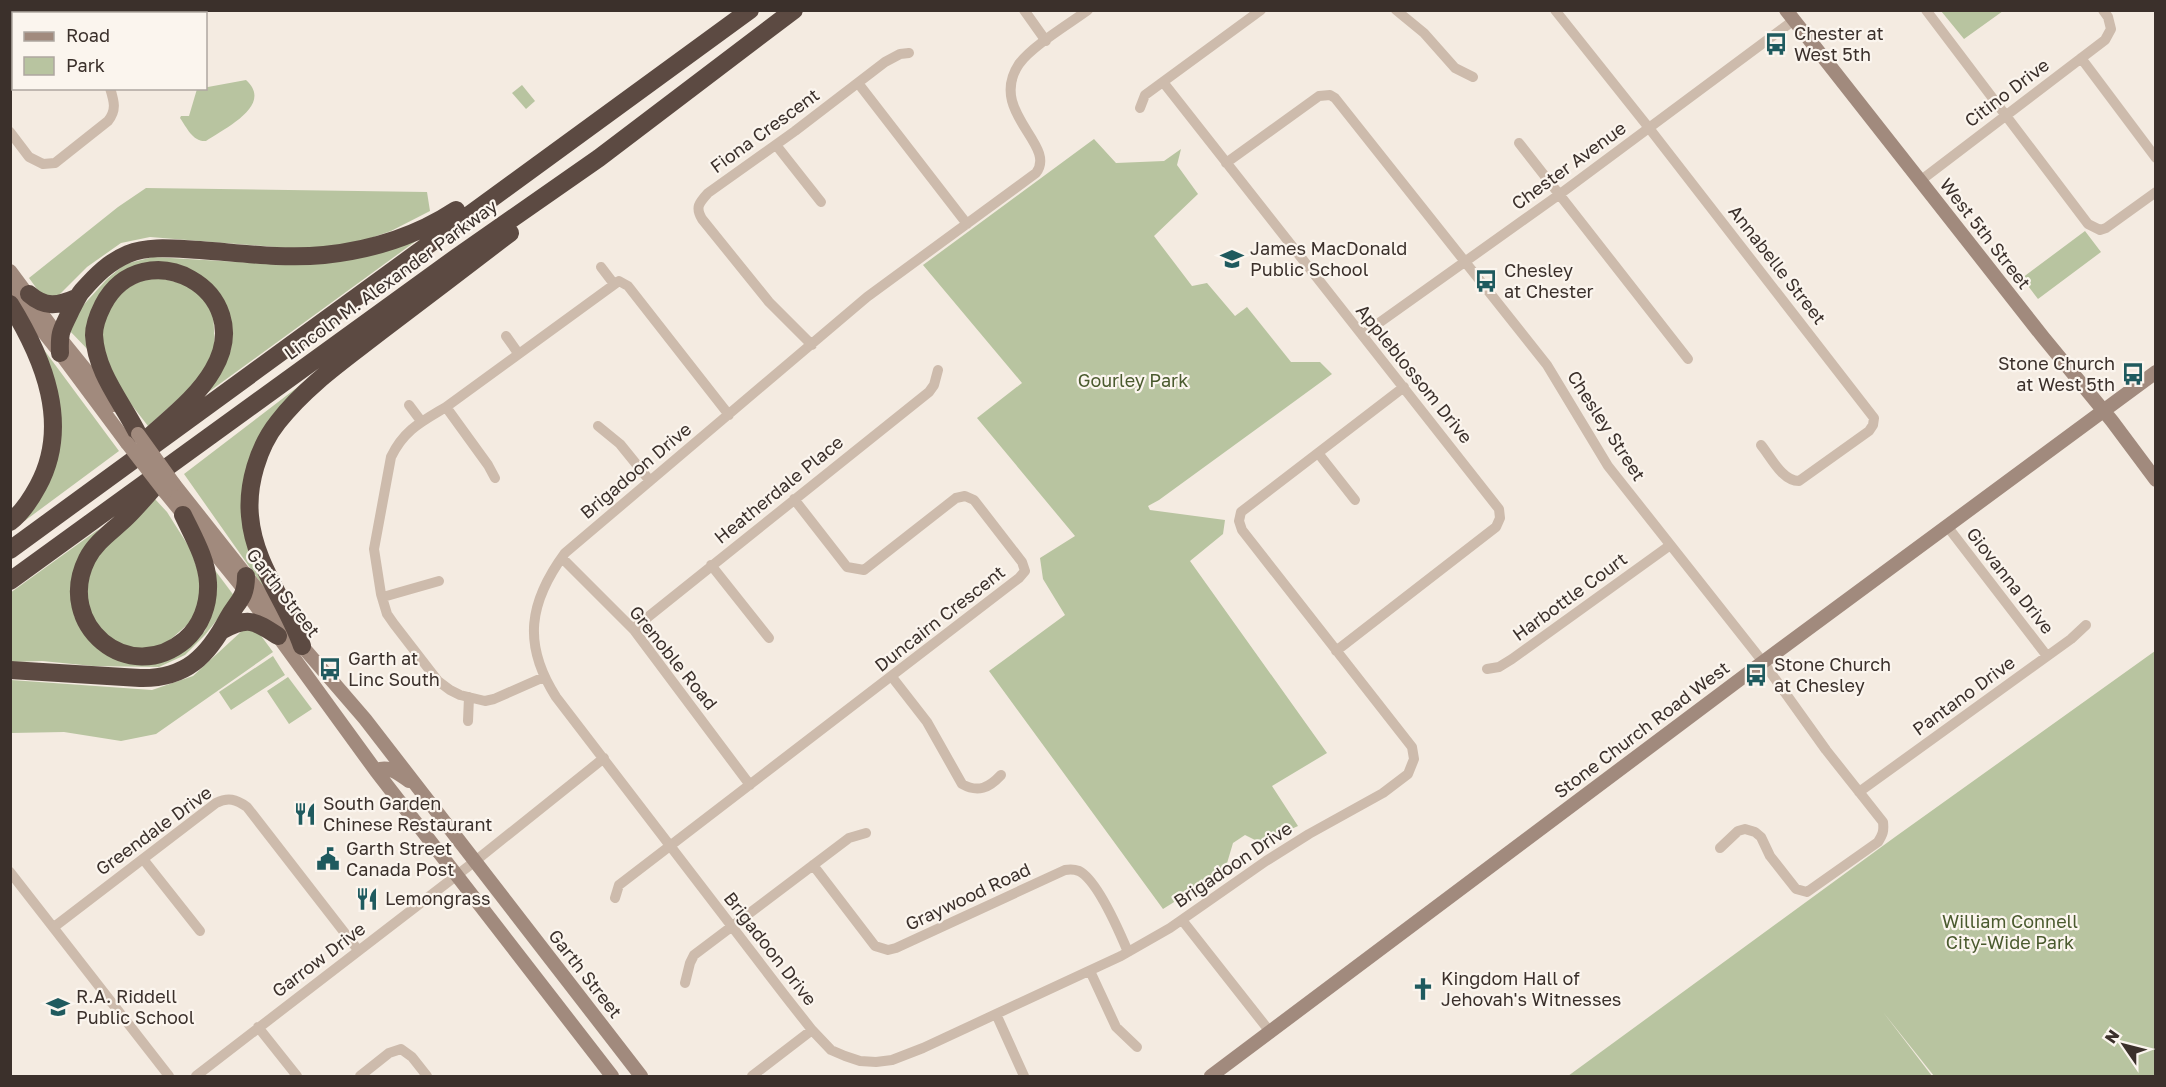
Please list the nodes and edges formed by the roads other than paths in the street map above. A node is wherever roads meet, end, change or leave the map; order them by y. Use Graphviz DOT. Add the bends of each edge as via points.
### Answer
graph roads {
  1 [pos="750,10"];
  2 [pos="794,10"];
  3 [pos="1024,10"];
  4 [pos="1088,10"];
  5 [pos="1261,10"];
  6 [pos="1555,10"];
  7 [pos="1926,10"];
  8 [pos="2103,10"];
  9 [pos="1403,13"];
  10 [pos="1790,15"];
  11 [pos="1046,41"];
  12 [pos="909,53"];
  13 [pos="2081,58"];
  14 [pos="1473,77"];
  15 [pos="1163,82"];
  16 [pos="858,83"];
  17 [pos="111,90"];
  18 [pos="1140,108"];
  19 [pos="2006,114"];
  20 [pos="1649,128"];
  21 [pos="10,132"];
  22 [pos="1519,143"];
  23 [pos="776,145"];
  24 [pos="599,158"];
  25 [pos="2156,158"];
  26 [pos="1226,163"];
  27 [pos="518,179"];
  28 [pos="1920,181"];
  29 [pos="2156,192"];
  30 [pos="1560,194"];
  31 [pos="821,202"];
  32 [pos="968,224"];
  33 [pos="1466,262"];
  34 [pos="601,267"];
  35 [pos="10,271"];
  36 [pos="614,284"];
  37 [pos="10,290"];
  38 [pos="29,294"];
  39 [pos="76,298"];
  40 [pos="10,304"];
  41 [pos="1362,335"];
  42 [pos="506,336"];
  43 [pos="60,345"];
  44 [pos="812,345"];
  45 [pos="518,353"];
  46 [pos="1688,358"];
  47 [pos="938,370"];
  48 [pos="2156,372"];
  49 [pos="1404,387"];
  50 [pos="410,405"];
  51 [pos="446,407"];
  52 [pos="2102,410"];
  53 [pos="729,415"];
  54 [pos="421,421"];
  55 [pos="598,426"];
  56 [pos="132,439"];
  57 [pos="1761,445"];
  58 [pos="1318,453"];
  59 [pos="182,458"];
  60 [pos="121,471"];
  61 [pos="495,478"];
  62 [pos="2156,480"];
  63 [pos="650,481"];
  64 [pos="170,488"];
  65 [pos="794,499"];
  66 [pos="1355,500"];
  67 [pos="183,515"];
  68 [pos="10,522"];
  69 [pos="1947,526"];
  70 [pos="1669,546"];
  71 [pos="10,550"];
  72 [pos="562,558"];
  73 [pos="711,565"];
  74 [pos="10,581"];
  75 [pos="439,581"];
  76 [pos="246,583"];
  77 [pos="383,597"];
  78 [pos="2086,625"];
  79 [pos="633,629"];
  80 [pos="223,630"];
  81 [pos="278,636"];
  82 [pos="769,638"];
  83 [pos="302,646"];
  84 [pos="1336,651"];
  85 [pos="2047,656"];
  86 [pos="1763,662"];
  87 [pos="1487,669"];
  88 [pos="10,670"];
  89 [pos="544,677"];
  90 [pos="892,677"];
  91 [pos="470,697"];
  92 [pos="468,721"];
  93 [pos="604,758"];
  94 [pos="376,771"];
  95 [pos="1001,775"];
  96 [pos="750,785"];
  97 [pos="417,787"];
  98 [pos="1859,792"];
  99 [pos="866,833"];
  100 [pos="671,846"];
  101 [pos="1720,848"];
  102 [pos="143,859"];
  103 [pos="474,862"];
  104 [pos="813,865"];
  105 [pos="10,872"];
  106 [pos="457,875"];
  107 [pos="615,898"];
  108 [pos="1182,920"];
  109 [pos="54,927"];
  110 [pos="733,927"];
  111 [pos="200,931"];
  112 [pos="358,950"];
  113 [pos="1128,952"];
  114 [pos="1090,971"];
  115 [pos="685,983"];
  116 [pos="996,1014"];
  117 [pos="258,1028"];
  118 [pos="812,1030"];
  119 [pos="1271,1033"];
  120 [pos="1137,1047"];
  121 [pos="169,1077"];
  122 [pos="196,1077"];
  123 [pos="297,1077"];
  124 [pos="360,1077"];
  125 [pos="427,1077"];
  126 [pos="612,1077"];
  127 [pos="641,1077"];
  128 [pos="752,1077"];
  129 [pos="1024,1077"];
  130 [pos="1211,1077"];
  1 -- 27 [label="highway, Lincoln M. Alexander Parkway"];
  2 -- 24 [label="highway, Lincoln M. Alexander Parkway"];
  3 -- 11 [label="street"];
  4 -- 11 [label="street, Brigadoon Drive"];
  5 -- 15 [label="street"];
  6 -- 20 [label="street, Annabelle Street"];
  7 -- 19 [label="street"];
  8 -- 13 [label="street, Citino Drive" via="2111,29 2105,40"];
  9 -- 14 [label="street" via="1455,68"];
  10 -- 20 [label="street, Chester Avenue"];
  10 -- 28 [label="main road, West 5th Street"];
  11 -- 32 [label="street, Brigadoon Drive" via="1021,62 1011,91 1016,115 1041,155 1040,167"];
  12 -- 16 [label="street, Fiona Crescent" via="891,58"];
  13 -- 19 [label="street, Citino Drive"];
  13 -- 25 [label="street"];
  15 -- 18 [label="street" via="1145,95"];
  15 -- 26 [label="street, Appleblossom Drive"];
  16 -- 23 [label="street, Fiona Crescent"];
  16 -- 32 [label="street"];
  17 -- 21 [label="street" via="114,114 55,162 36,162"];
  19 -- 28 [label="street, Citino Drive"];
  19 -- 29 [label="street" via="2094,228 2106,228"];
  20 -- 30 [label="street, Chester Avenue"];
  20 -- 57 [label="street, Annabelle Street" via="1874,418 1869,431 1799,482 1785,476"];
  22 -- 30 [label="street"];
  23 -- 31 [label="street"];
  23 -- 44 [label="street, Fiona Crescent" via="708,193 697,210 769,302"];
  24 -- 59 [label="highway, Lincoln M. Alexander Parkway" via="457,256"];
  24 -- 83 [label="highway" via="575,184 328,372 297,400 263,446 250,497 253,534 268,579"];
  26 -- 33 [label="street, Chesley Street" via="1318,96 1330,95"];
  26 -- 41 [label="street, Appleblossom Drive"];
  27 -- 39 [label="highway" via="505,180 435,224 366,250 298,256 181,249 130,253 104,268"];
  27 -- 60 [label="highway, Lincoln M. Alexander Parkway"];
  28 -- 52 [label="main road, West 5th Street"];
  30 -- 33 [label="street, Chester Avenue"];
  30 -- 46 [label="street"];
  32 -- 44 [label="street, Brigadoon Drive" via="867,297"];
  33 -- 41 [label="street, Chester Avenue"];
  33 -- 70 [label="street, Chesley Street" via="1547,364 1608,466"];
  34 -- 36 [label="street"];
  35 -- 38 [label="main road, Garth Street"];
  36 -- 45 [label="street"];
  36 -- 53 [label="street" via="619,281 628,286"];
  37 -- 43 [label="main road, Garth Street"];
  38 -- 39 [label="highway" via="38,302 52,305"];
  38 -- 43 [label="main road, Garth Street"];
  39 -- 43 [label="highway" via="61,328"];
  40 -- 68 [label="highway" via="46,378 54,424 52,450 43,476 32,498"];
  41 -- 49 [label="street, Appleblossom Drive"];
  42 -- 45 [label="street"];
  43 -- 56 [label="main road, Garth Street"];
  44 -- 53 [label="street, Brigadoon Drive"];
  45 -- 51 [label="street"];
  47 -- 65 [label="street, Heatherdale Place" via="928,392"];
  48 -- 52 [label="main road, Stone Church Road West"];
  49 -- 58 [label="street, Brigadoon Drive"];
  49 -- 84 [label="street, Appleblossom Drive" via="1497,505 1500,518 1497,526"];
  50 -- 54 [label="street"];
  51 -- 54 [label="street"];
  51 -- 61 [label="street"];
  52 -- 62 [label="main road, West 5th Street"];
  52 -- 69 [label="main road, Stone Church Road West"];
  53 -- 63 [label="street, Brigadoon Drive"];
  54 -- 77 [label="street" via="398,443 391,457 374,549"];
  55 -- 63 [label="street" via="620,444"];
  56 -- 60 [label="highway" via="102,370 94,333 99,312 121,282 134,275 176,272 207,290 220,310 223,347 200,388 138,447"];
  56 -- 64 [label="main road, Garth Street, bridge"];
  58 -- 66 [label="street"];
  58 -- 84 [label="street, Brigadoon Drive" via="1241,512 1239,521"];
  59 -- 67 [label="highway" via="128,517 105,536 80,575 81,613 91,631 108,646 138,656 162,654 192,634 202,619 208,582 204,561"];
  59 -- 74 [label="highway, Lincoln M. Alexander Parkway"];
  60 -- 71 [label="highway, Lincoln M. Alexander Parkway"];
  63 -- 72 [label="street, Brigadoon Drive"];
  64 -- 67 [label="main road, Garth Street"];
  64 -- 76 [label="main road, Garth Street"];
  65 -- 73 [label="street, Heatherdale Place"];
  65 -- 90 [label="street, Duncairn Crescent" via="853,570 864,570 956,498 965,496 974,500 1022,562 1024,571 1019,578"];
  67 -- 76 [label="main road, Garth Street"];
  69 -- 85 [label="street, Giovanna Drive"];
  69 -- 86 [label="main road, Stone Church Road West"];
  70 -- 86 [label="street, Chesley Street"];
  70 -- 87 [label="street, Harbottle Court" via="1512,659"];
  72 -- 79 [label="street, Grenoble Road"];
  72 -- 89 [label="street, Brigadoon Drive" via="546,582 535,616 533,635"];
  73 -- 79 [label="street, Heatherdale Place"];
  73 -- 82 [label="street"];
  75 -- 77 [label="street"];
  76 -- 80 [label="highway"];
  76 -- 81 [label="main road, Garth Street"];
  76 -- 83 [label="main road, Garth Street"];
  77 -- 91 [label="street" via="387,614 438,681"];
  78 -- 85 [label="street, Pantano Drive"];
  79 -- 96 [label="street, Grenoble Road"];
  80 -- 81 [label="highway" via="249,620"];
  80 -- 88 [label="highway" via="208,650 184,670 154,678"];
  81 -- 94 [label="main road, Garth Street"];
  83 -- 97 [label="main road, Garth Street"];
  84 -- 108 [label="street, Brigadoon Drive" via="1412,747 1414,759 1408,774 1369,802 1266,861"];
  85 -- 98 [label="street, Pantano Drive"];
  86 -- 98 [label="street, Chesley Street"];
  86 -- 119 [label="main road, Stone Church Road West"];
  89 -- 91 [label="street" via="494,699"];
  89 -- 93 [label="street, Brigadoon Drive"];
  90 -- 95 [label="street" via="927,722 962,784 979,789"];
  90 -- 96 [label="street, Duncairn Crescent"];
  91 -- 92 [label="street"];
  93 -- 100 [label="street, Brigadoon Drive"];
  93 -- 103 [label="street, Garrow Drive"];
  94 -- 97 [label="main road" via="394,771"];
  94 -- 106 [label="main road, Garth Street"];
  96 -- 100 [label="street, Duncairn Crescent"];
  97 -- 103 [label="main road, Garth Street"];
  98 -- 101 [label="street, Chesley Street" via="1883,822 1883,833 1878,842 1807,892 1796,890 1755,832 1738,831"];
  99 -- 104 [label="street" via="849,838"];
  100 -- 107 [label="street, Duncairn Crescent" via="619,885"];
  100 -- 110 [label="street, Brigadoon Drive"];
  102 -- 109 [label="street, Greendale Drive"];
  102 -- 111 [label="street"];
  102 -- 112 [label="street, Greendale Drive" via="216,803 225,799 239,801"];
  103 -- 106 [label="street, Garrow Drive"];
  103 -- 127 [label="main road, Garth Street"];
  104 -- 110 [label="street"];
  104 -- 113 [label="street, Graywood Road" via="875,946 888,950 1065,870 1076,870 1084,874 1106,906"];
  105 -- 109 [label="street"];
  106 -- 112 [label="street, Garrow Drive"];
  106 -- 126 [label="main road, Garth Street"];
  108 -- 113 [label="street, Brigadoon Drive"];
  108 -- 119 [label="street"];
  109 -- 121 [label="street"];
  110 -- 115 [label="street" via="694,956"];
  110 -- 118 [label="street, Brigadoon Drive"];
  112 -- 117 [label="street, Garrow Drive"];
  113 -- 114 [label="street, Brigadoon Drive"];
  114 -- 116 [label="street, Brigadoon Drive"];
  114 -- 120 [label="street" via="1116,1027"];
  116 -- 118 [label="street, Brigadoon Drive" via="923,1048 876,1062 860,1061 831,1050"];
  116 -- 129 [label="street"];
  117 -- 122 [label="street, Garrow Drive"];
  117 -- 123 [label="street"];
  118 -- 128 [label="street"];
  119 -- 130 [label="main road, Stone Church Road West"];
  124 -- 125 [label="street" via="389,1053 401,1049"];
}
